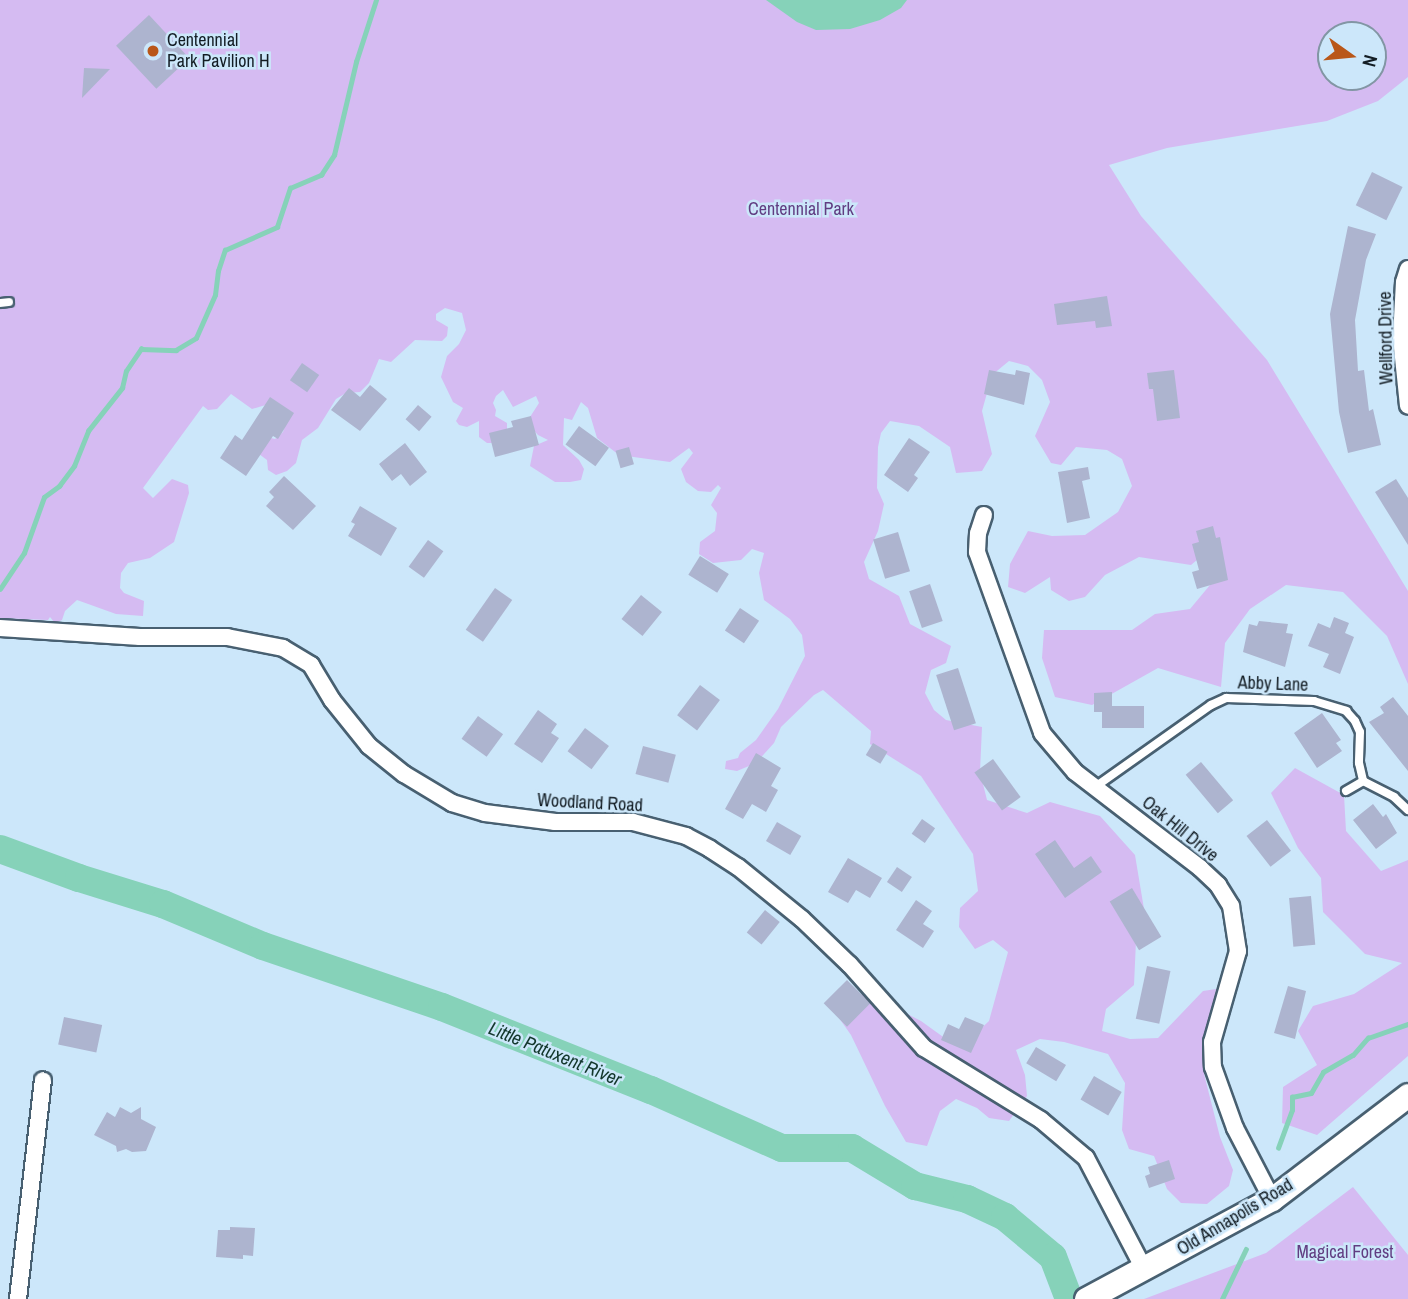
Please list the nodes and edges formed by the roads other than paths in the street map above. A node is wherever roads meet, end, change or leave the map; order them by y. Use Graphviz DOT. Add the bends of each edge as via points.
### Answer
graph roads {
  1 [pos="1408,270"];
  2 [pos="1408,406"];
  3 [pos="984,515"];
  4 [pos="0,628"];
  5 [pos="1363,781"];
  6 [pos="1095,787"];
  7 [pos="1346,792"];
  8 [pos="1408,810"];
  9 [pos="43,1080"];
  10 [pos="1408,1095"];
  11 [pos="1272,1199"];
  12 [pos="1144,1269"];
  13 [pos="1089,1297"];
  14 [pos="18,1299"];
  1 -- 2 [label="street, Wellford Drive" via="1401,338"];
  3 -- 6 [label="street, Oak Hill Drive" via="977,552 1031,709 1056,753"];
  4 -- 12 [label="street, Woodland Road" via="227,637 282,648 312,666 369,746 452,803 485,813 555,822 633,822 686,836 710,849 802,919 924,1048 1041,1120 1086,1158"];
  5 -- 6 [label="lane, Abby Lane" via="1360,732 1346,711 1314,701 1242,696 1211,705"];
  5 -- 7 [label="lane"];
  5 -- 8 [label="lane"];
  6 -- 11 [label="street, Oak Hill Drive" via="1200,868 1231,906 1238,951 1212,1042 1213,1066 1235,1128"];
  9 -- 14 [label="street"];
  10 -- 11 [label="street, Old Annapolis Road"];
  11 -- 12 [label="street, Old Annapolis Road"];
  12 -- 13 [label="street, Old Annapolis Road"];
}
